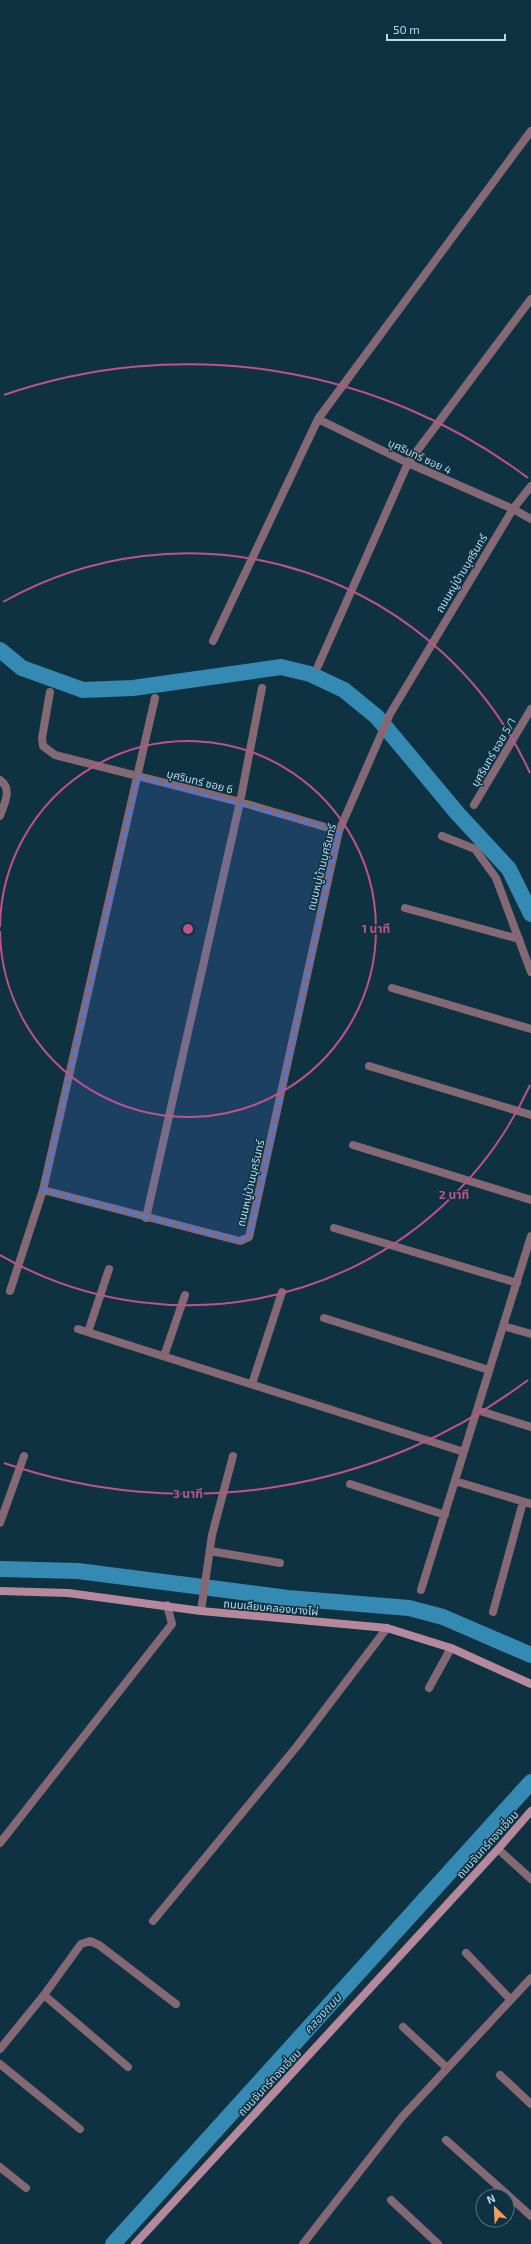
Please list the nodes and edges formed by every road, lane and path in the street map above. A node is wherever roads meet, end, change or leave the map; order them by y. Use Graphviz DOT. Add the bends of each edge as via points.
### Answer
graph roads {
  1 [pos="531,131"];
  2 [pos="531,299"];
  3 [pos="318,419"];
  4 [pos="408,464"];
  5 [pos="531,486"];
  6 [pos="514,509"];
  7 [pos="531,519"];
  8 [pos="213,642"];
  9 [pos="318,666"];
  10 [pos="262,688"];
  11 [pos="50,692"];
  12 [pos="155,698"];
  13 [pos="531,709"];
  14 [pos="138,777"];
  15 [pos="0,780"];
  16 [pos="240,802"];
  17 [pos="474,805"];
  18 [pos="0,816"];
  19 [pos="339,831"];
  20 [pos="442,836"];
  21 [pos="405,908"];
  22 [pos="519,939"];
  23 [pos="531,972"];
  24 [pos="392,988"];
  25 [pos="531,1029"];
  26 [pos="369,1066"];
  27 [pos="531,1115"];
  28 [pos="353,1145"];
  29 [pos="43,1190"];
  30 [pos="531,1200"];
  31 [pos="146,1218"];
  32 [pos="334,1228"];
  33 [pos="531,1240"];
  34 [pos="109,1269"];
  35 [pos="517,1283"];
  36 [pos="10,1291"];
  37 [pos="282,1292"];
  38 [pos="185,1295"];
  39 [pos="324,1318"];
  40 [pos="504,1326"];
  41 [pos="78,1329"];
  42 [pos="88,1332"];
  43 [pos="531,1334"];
  44 [pos="164,1356"];
  45 [pos="489,1370"];
  46 [pos="252,1384"];
  47 [pos="477,1410"];
  48 [pos="531,1427"];
  49 [pos="464,1452"];
  50 [pos="24,1456"];
  51 [pos="233,1456"];
  52 [pos="455,1481"];
  53 [pos="350,1484"];
  54 [pos="527,1503"];
  55 [pos="445,1515"];
  56 [pos="0,1523"];
  57 [pos="210,1551"];
  58 [pos="280,1563"];
  59 [pos="421,1590"];
  60 [pos="0,1591"];
  61 [pos="167,1606"];
  62 [pos="201,1611"];
  63 [pos="493,1612"];
  64 [pos="387,1628"];
  65 [pos="451,1648"];
  66 [pos="531,1684"];
  67 [pos="429,1688"];
  68 [pos="531,1811"];
  69 [pos="0,1843"];
  70 [pos="498,1849"];
  71 [pos="531,1879"];
  72 [pos="153,1921"];
  73 [pos="466,1952"];
  74 [pos="531,1978"];
  75 [pos="44,1995"];
  76 [pos="510,1999"];
  77 [pos="176,2004"];
  78 [pos="403,2027"];
  79 [pos="0,2049"];
  80 [pos="0,2064"];
  81 [pos="128,2067"];
  82 [pos="446,2067"];
  83 [pos="500,2075"];
  84 [pos="531,2103"];
  85 [pos="80,2129"];
  86 [pos="446,2140"];
  87 [pos="0,2167"];
  88 [pos="26,2188"];
  89 [pos="391,2200"];
  90 [pos="531,2216"];
  91 [pos="135,2244"];
  92 [pos="302,2244"];
  93 [pos="438,2244"];
  1 -- 3 [label="street"];
  2 -- 4 [label="street"];
  3 -- 4 [label="street, บุศรินทร์ ซอย 4"];
  3 -- 8 [label="street"];
  4 -- 6 [label="street, บุศรินทร์ ซอย 4"];
  4 -- 9 [label="street"];
  5 -- 6 [label="street, ถนนหมู่บ้านบุศรินทร์"];
  6 -- 7 [label="street, บุศรินทร์ ซอย 4"];
  6 -- 19 [label="street, ถนนหมู่บ้านบุศรินทร์" via="390,714"];
  10 -- 16 [label="street"];
  11 -- 14 [label="street, บุศรินทร์ ซอย 6" via="42,738 43,746 55,755"];
  12 -- 14 [label="street"];
  13 -- 17 [label="street, บุศรินทร์ ซอย 5/1"];
  14 -- 16 [label="street, บุศรินทร์ ซอย 6"];
  14 -- 29 [label="street"];
  15 -- 18 [label="street" via="6,785 7,797"];
  16 -- 19 [label="street, บุศรินทร์ ซอย 6"];
  16 -- 31 [label="street"];
  19 -- 31 [label="street, ถนนหมู่บ้านบุศรินทร์" via="251,1233 246,1240 240,1241"];
  20 -- 22 [label="street" via="475,849 496,878"];
  21 -- 22 [label="street"];
  22 -- 23 [label="street"];
  24 -- 25 [label="street"];
  26 -- 27 [label="street"];
  28 -- 30 [label="street"];
  29 -- 31 [label="street"];
  29 -- 36 [label="street"];
  32 -- 35 [label="street"];
  33 -- 35 [label="street"];
  34 -- 42 [label="street"];
  35 -- 40 [label="street"];
  37 -- 46 [label="street"];
  38 -- 44 [label="street"];
  39 -- 45 [label="street"];
  40 -- 43 [label="street"];
  40 -- 45 [label="street"];
  41 -- 42 [label="street"];
  42 -- 44 [label="street"];
  44 -- 46 [label="street"];
  45 -- 47 [label="street"];
  46 -- 49 [label="street"];
  47 -- 48 [label="street"];
  47 -- 49 [label="street"];
  49 -- 52 [label="street"];
  50 -- 56 [label="street"];
  51 -- 57 [label="street"];
  52 -- 54 [label="street"];
  52 -- 55 [label="street"];
  53 -- 55 [label="street"];
  54 -- 63 [label="street"];
  55 -- 59 [label="street"];
  57 -- 58 [label="street"];
  57 -- 62 [label="street"];
  60 -- 61 [label="street, ถนนเลียบคลองบางไผ่" via="68,1593"];
  61 -- 62 [label="street, ถนนเลียบคลองบางไผ่"];
  61 -- 69 [label="street" via="172,1624"];
  62 -- 64 [label="street, ถนนเลียบคลองบางไผ่"];
  64 -- 65 [label="street, ถนนเลียบคลองบางไผ่"];
  64 -- 72 [label="street" via="298,1746"];
  65 -- 66 [label="street, ถนนเลียบคลองบางไผ่"];
  65 -- 67 [label="street"];
  68 -- 70 [label="street, ถนนจันทร์ทองเอี่ยม"];
  70 -- 71 [label="street"];
  70 -- 91 [label="street, ถนนจันทร์ทองเอี่ยม"];
  73 -- 76 [label="street"];
  74 -- 76 [label="street"];
  75 -- 77 [label="street" via="81,1944 90,1941 99,1945"];
  75 -- 79 [label="street"];
  75 -- 81 [label="street"];
  76 -- 82 [label="street"];
  78 -- 82 [label="street"];
  80 -- 85 [label="street"];
  82 -- 92 [label="street" via="402,2116"];
  83 -- 84 [label="street"];
  86 -- 90 [label="street"];
  87 -- 88 [label="street"];
  89 -- 93 [label="street"];
}
